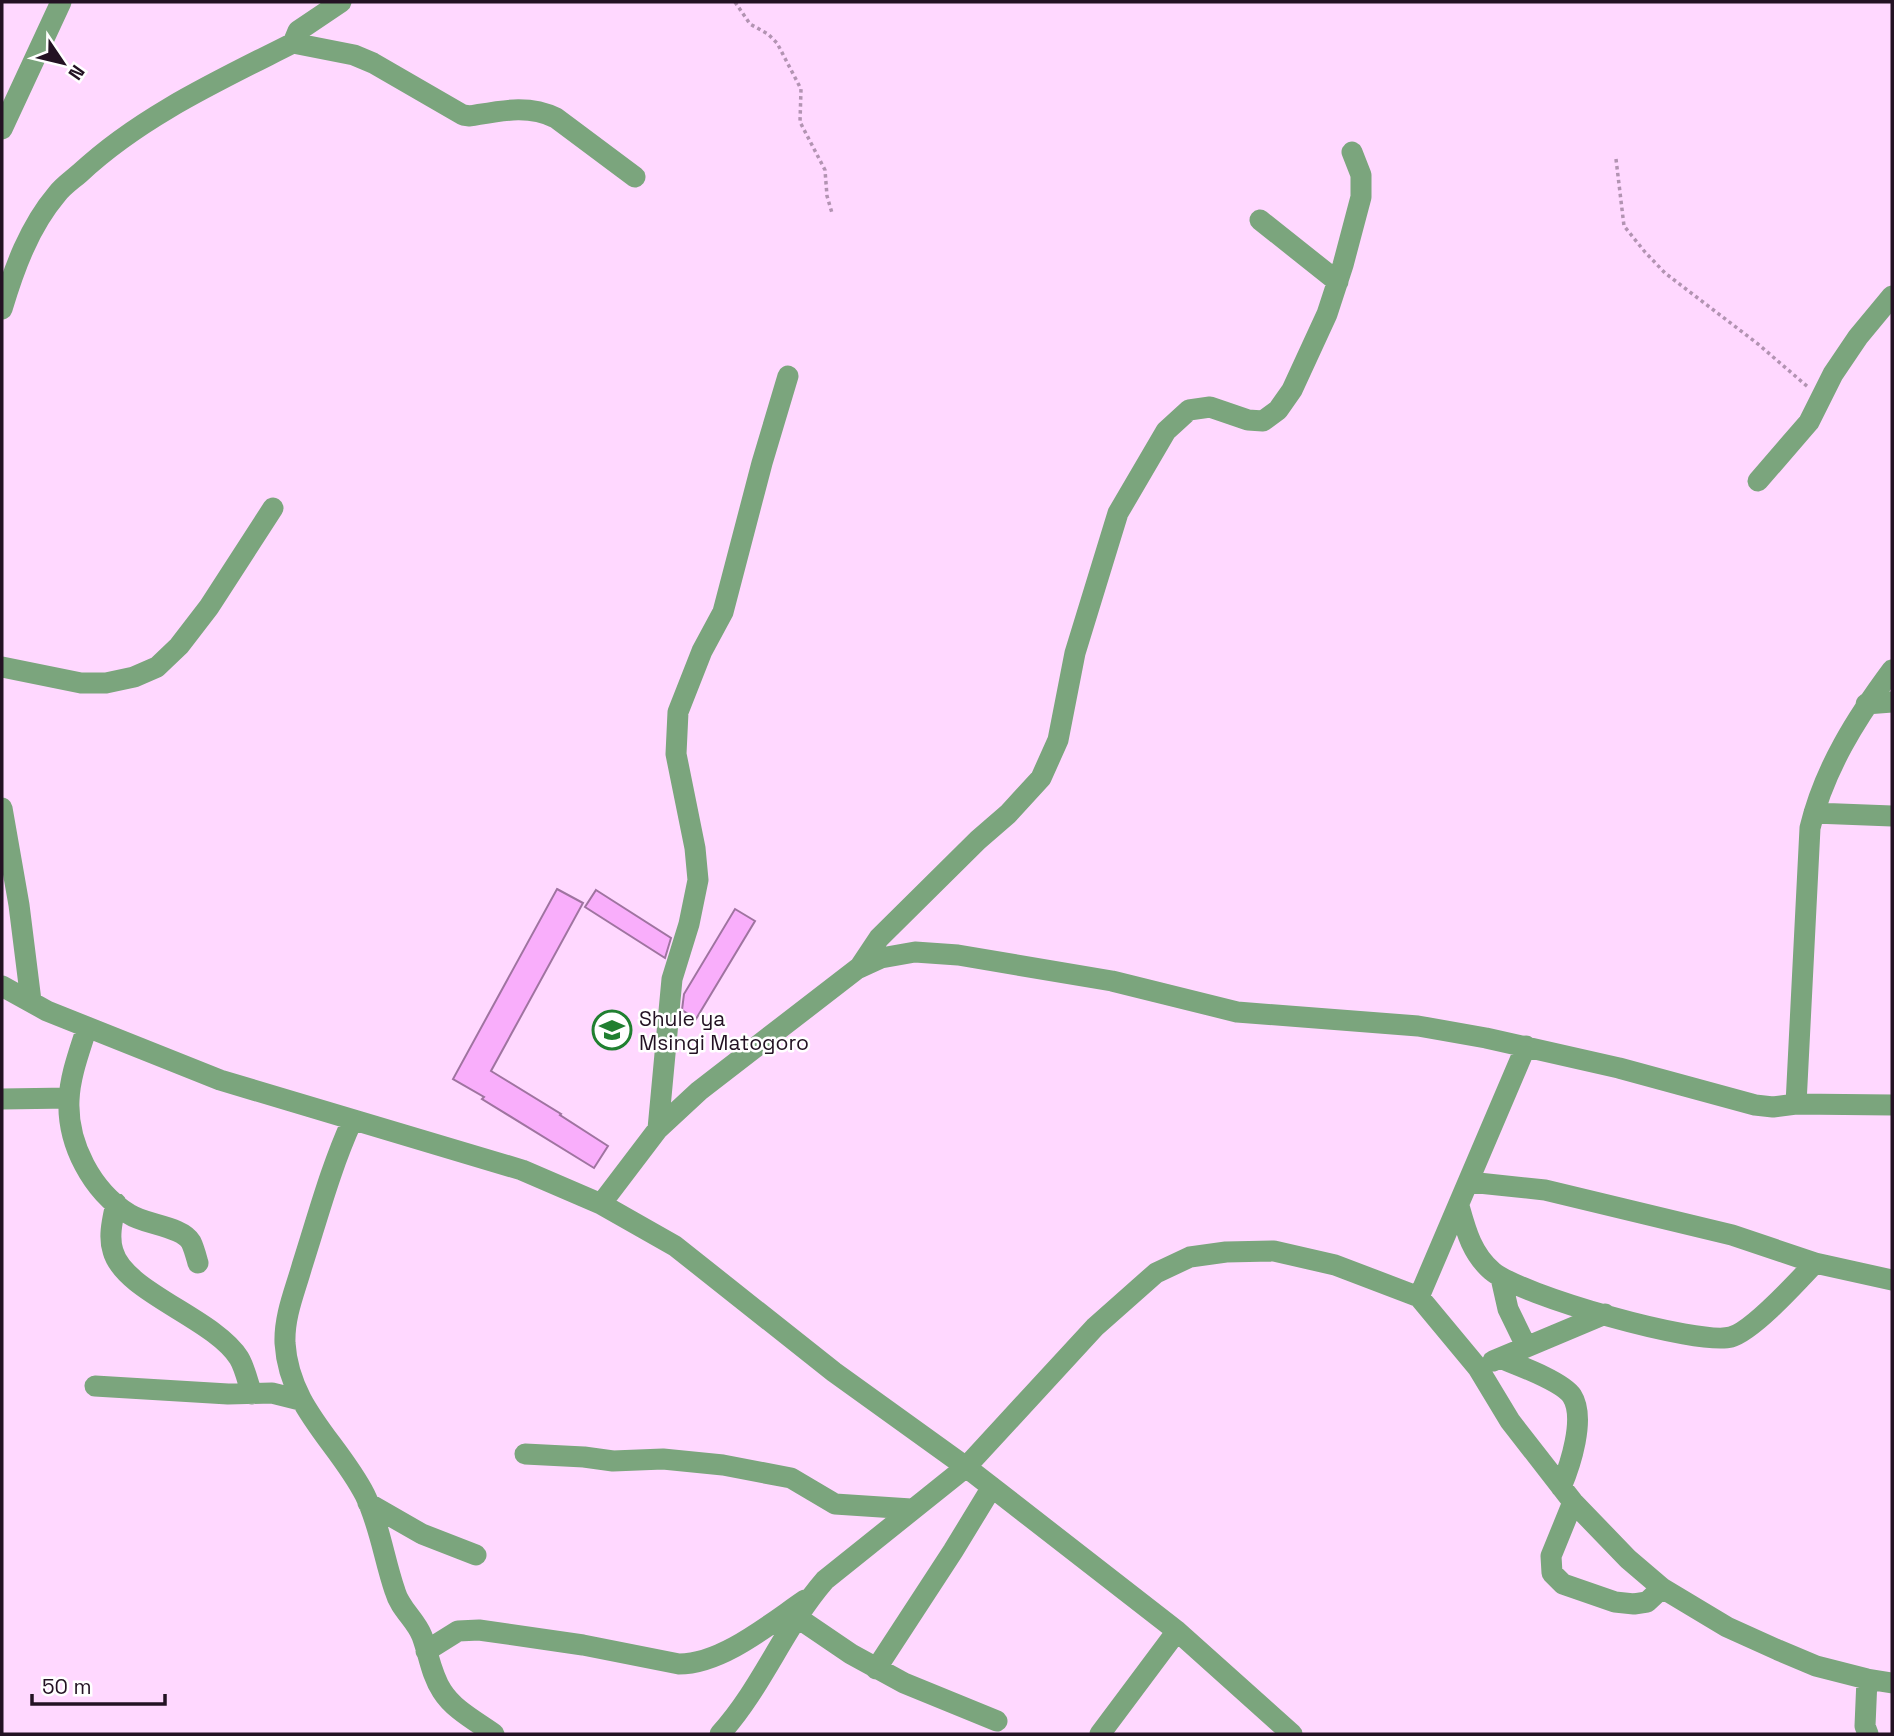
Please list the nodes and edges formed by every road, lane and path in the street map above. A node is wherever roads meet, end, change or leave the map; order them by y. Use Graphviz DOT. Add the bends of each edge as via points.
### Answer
graph roads {
  1 [pos="61,2"];
  2 [pos="341,2"];
  3 [pos="735,2"];
  4 [pos="293,43"];
  5 [pos="2,129"];
  6 [pos="1352,152"];
  7 [pos="1616,159"];
  8 [pos="635,177"];
  9 [pos="832,214"];
  10 [pos="1260,220"];
  11 [pos="1338,282"];
  12 [pos="1892,296"];
  13 [pos="2,309"];
  14 [pos="789,376"];
  15 [pos="1821,399"];
  16 [pos="1758,481"];
  17 [pos="274,508"];
  18 [pos="2,667"];
  19 [pos="1892,670"];
  20 [pos="1892,702"];
  21 [pos="1867,704"];
  22 [pos="2,808"];
  23 [pos="1814,813"];
  24 [pos="1892,816"];
  25 [pos="857,970"];
  26 [pos="2,986"];
  27 [pos="31,1001"];
  28 [pos="87,1027"];
  29 [pos="1526,1046"];
  30 [pos="69,1098"];
  31 [pos="2,1099"];
  32 [pos="1796,1104"];
  33 [pos="1892,1105"];
  34 [pos="352,1121"];
  35 [pos="657,1129"];
  36 [pos="1469,1182"];
  37 [pos="116,1203"];
  38 [pos="601,1204"];
  39 [pos="1459,1206"];
  40 [pos="198,1263"];
  41 [pos="1815,1263"];
  42 [pos="1501,1278"];
  43 [pos="1892,1280"];
  44 [pos="1419,1297"];
  45 [pos="1605,1314"];
  46 [pos="1529,1345"];
  47 [pos="1500,1358"];
  48 [pos="1478,1368"];
  49 [pos="1545,1379"];
  50 [pos="95,1386"];
  51 [pos="252,1394"];
  52 [pos="300,1400"];
  53 [pos="525,1454"];
  54 [pos="966,1467"];
  55 [pos="992,1487"];
  56 [pos="1567,1495"];
  57 [pos="368,1503"];
  58 [pos="911,1509"];
  59 [pos="476,1555"];
  60 [pos="1662,1588"];
  61 [pos="810,1597"];
  62 [pos="798,1618"];
  63 [pos="1177,1631"];
  64 [pos="426,1651"];
  65 [pos="876,1668"];
  66 [pos="1867,1679"];
  67 [pos="1892,1683"];
  68 [pos="997,1721"];
  69 [pos="494,1734"];
  70 [pos="720,1734"];
  71 [pos="1100,1734"];
  72 [pos="1292,1734"];
  73 [pos="1868,1734"];
  1 -- 5 [label="street"];
  2 -- 4 [label="street" via="298,31"];
  3 -- 9 [label="path" via="750,24 777,43 801,89 800,122 825,170"];
  4 -- 8 [label="street" via="373,63 463,115 530,108 542,111"];
  4 -- 13 [label="street" via="205,88 94,160 57,194 36,226 15,267"];
  6 -- 11 [label="street" via="1361,175 1361,197"];
  7 -- 15 [label="path" via="1624,226 1645,252"];
  10 -- 11 [label="street"];
  11 -- 25 [label="street" via="1309,357 1278,410 1263,421 1210,407 1189,410 1166,431 1118,513 1075,653 1058,740 1041,778 887,929"];
  12 -- 15 [label="street" via="1858,337"];
  14 -- 35 [label="street" via="723,612 678,712 676,754 698,880 672,979"];
  15 -- 16 [label="street" via="1796,439"];
  17 -- 18 [label="street" via="209,607 156,667 106,683 81,683"];
  19 -- 21 [label="street"];
  20 -- 21 [label="street"];
  21 -- 23 [label="street" via="1835,759"];
  22 -- 27 [label="street"];
  23 -- 24 [label="street"];
  23 -- 32 [label="street"];
  25 -- 29 [label="street" via="881,958 915,952 958,955 1112,981 1237,1012 1418,1026"];
  25 -- 35 [label="street" via="699,1091"];
  26 -- 27 [label="street"];
  27 -- 28 [label="street"];
  28 -- 30 [label="street"];
  28 -- 34 [label="street" via="220,1080"];
  29 -- 32 [label="street" via="1755,1105"];
  29 -- 36 [label="street"];
  30 -- 31 [label="street"];
  30 -- 37 [label="street" via="79,1155 92,1179"];
  32 -- 33 [label="street"];
  34 -- 38 [label="street" via="522,1170"];
  34 -- 52 [label="street" via="336,1156 288,1311 285,1343"];
  35 -- 38 [label="street"];
  36 -- 39 [label="street"];
  36 -- 41 [label="street" via="1545,1190 1598,1202 1731,1235"];
  37 -- 40 [label="street" via="129,1214 183,1233"];
  37 -- 51 [label="street" via="113,1254 149,1291 227,1345 240,1359"];
  38 -- 54 [label="street" via="675,1246 834,1372"];
  39 -- 42 [label="street" via="1480,1260"];
  39 -- 44 [label="street"];
  41 -- 43 [label="street"];
  41 -- 45 [label="street" via="1749,1326 1731,1337 1700,1338"];
  42 -- 45 [label="street"];
  42 -- 46 [label="street" via="1508,1309"];
  44 -- 48 [label="street"];
  44 -- 54 [label="street" via="1335,1265 1274,1251 1190,1257 1156,1273 1095,1327"];
  45 -- 46 [label="street"];
  46 -- 47 [label="street"];
  46 -- 49 [label="street"];
  47 -- 48 [label="street"];
  47 -- 49 [label="street"];
  48 -- 56 [label="street" via="1510,1420"];
  49 -- 56 [label="street" via="1564,1388 1576,1407"];
  50 -- 51 [label="street"];
  51 -- 52 [label="street"];
  52 -- 57 [label="street"];
  53 -- 58 [label="street" via="723,1465 792,1478 835,1504"];
  54 -- 55 [label="street"];
  54 -- 58 [label="street"];
  55 -- 63 [label="street"];
  55 -- 65 [label="street"];
  56 -- 60 [label="street"];
  56 -- 60 [label="street" via="1551,1556 1552,1573 1563,1584 1634,1604 1647,1602"];
  57 -- 59 [label="street" via="422,1534"];
  57 -- 64 [label="street" via="398,1600 419,1630"];
  58 -- 61 [label="street"];
  60 -- 66 [label="street" via="1727,1627 1778,1650 1815,1666"];
  61 -- 62 [label="street"];
  61 -- 64 [label="street" via="739,1643 693,1664 479,1630 458,1631"];
  62 -- 65 [label="street"];
  62 -- 70 [label="street" via="760,1681"];
  63 -- 71 [label="street"];
  63 -- 72 [label="street"];
  64 -- 69 [label="street" via="434,1678 448,1699"];
  65 -- 68 [label="street"];
  66 -- 67 [label="street"];
  66 -- 73 [label="street"];
}
